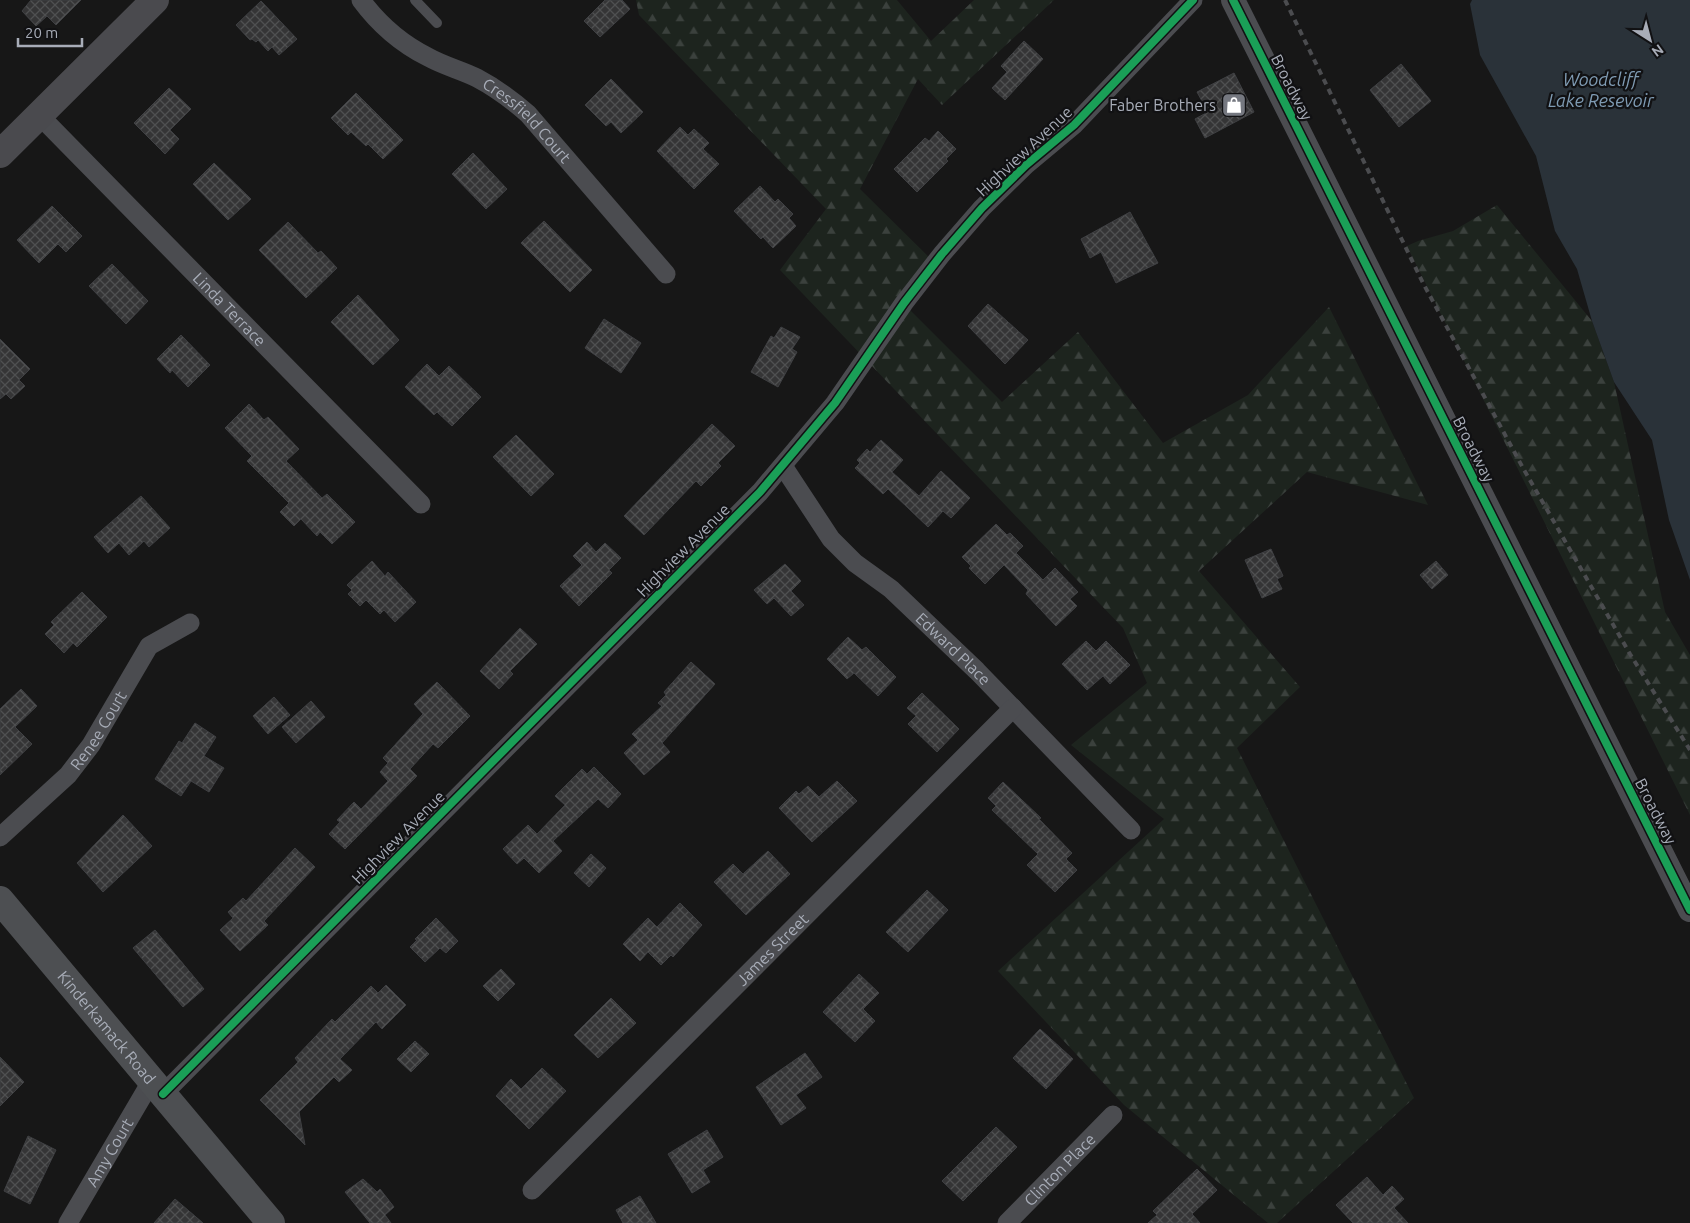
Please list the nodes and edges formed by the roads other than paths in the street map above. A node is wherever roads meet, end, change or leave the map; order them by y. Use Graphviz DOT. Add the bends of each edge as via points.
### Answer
graph roads {
  1 [pos="155,0"];
  2 [pos="361,0"];
  3 [pos="415,0"];
  4 [pos="1193,0"];
  5 [pos="1233,0"];
  6 [pos="437,23"];
  7 [pos="39,115"];
  8 [pos="0,154"];
  9 [pos="666,274"];
  10 [pos="783,466"];
  11 [pos="421,504"];
  12 [pos="190,623"];
  13 [pos="1013,708"];
  14 [pos="1131,830"];
  15 [pos="0,837"];
  16 [pos="0,900"];
  17 [pos="1690,910"];
  18 [pos="158,1087"];
  19 [pos="1113,1115"];
  20 [pos="532,1190"];
  21 [pos="68,1223"];
  22 [pos="271,1223"];
  23 [pos="1006,1223"];
  1 -- 7 [label="main road"];
  2 -- 9 [label="street, Cressfield Court" via="401,41 505,94 528,114"];
  3 -- 6 [label="lane"];
  4 -- 10 [label="street, Highview Avenue" via="1074,125 982,208 904,303 835,403"];
  5 -- 17 [label="street, Broadway"];
  7 -- 8 [label="main road"];
  7 -- 11 [label="street, Linda Terrace"];
  10 -- 13 [label="street, Edward Place" via="837,545 855,563 891,589"];
  10 -- 18 [label="street, Highview Avenue"];
  12 -- 15 [label="street, Renee Court" via="149,646 91,745 68,775"];
  13 -- 14 [label="street, Edward Place"];
  13 -- 20 [label="street, James Street"];
  16 -- 18 [label="main road, Kinderkamack Road"];
  18 -- 21 [label="street, Amy Court"];
  18 -- 22 [label="main road, Kinderkamack Road"];
  19 -- 23 [label="street, Clinton Place"];
}
